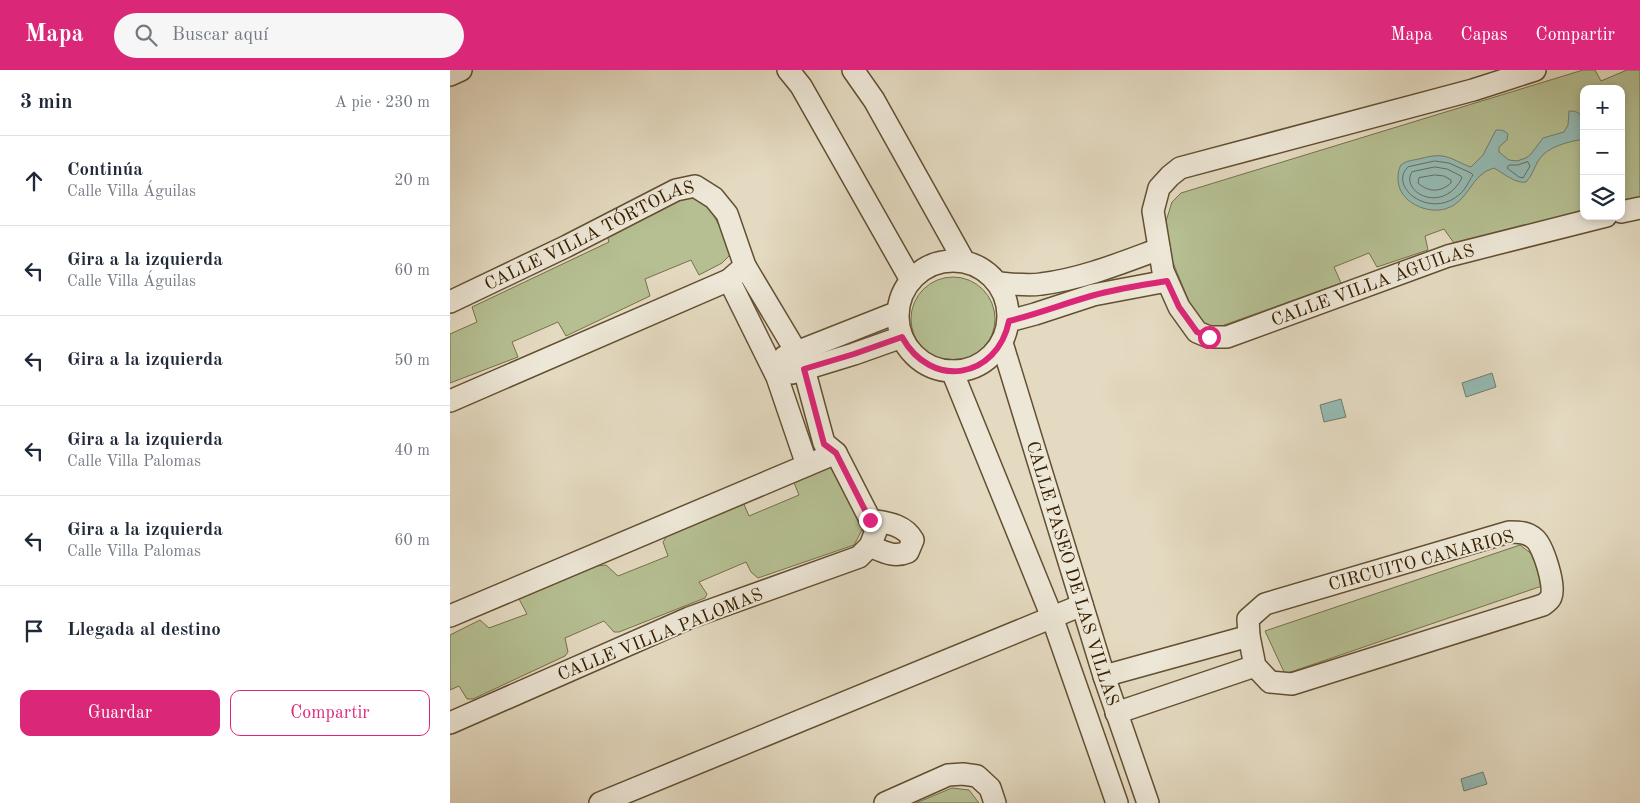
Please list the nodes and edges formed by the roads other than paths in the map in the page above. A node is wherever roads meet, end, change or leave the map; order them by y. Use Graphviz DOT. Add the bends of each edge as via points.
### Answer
graph roads {
  1 [pos="461,70"];
  2 [pos="788,70"];
  3 [pos="853,70"];
  4 [pos="1535,70"];
  5 [pos="450,75"];
  6 [pos="1640,208"];
  7 [pos="1625,211"];
  8 [pos="1590,220"];
  9 [pos="1159,249"];
  10 [pos="964,261"];
  11 [pos="745,266"];
  12 [pos="1085,274"];
  13 [pos="729,280"];
  14 [pos="911,280"];
  15 [pos="1167,281"];
  16 [pos="999,283"];
  17 [pos="1093,295"];
  18 [pos="450,302"];
  19 [pos="898,312"];
  20 [pos="1009,321"];
  21 [pos="902,337"];
  22 [pos="1002,343"];
  23 [pos="801,361"];
  24 [pos="774,370"];
  25 [pos="952,371"];
  26 [pos="450,401"];
  27 [pos="836,453"];
  28 [pos="806,465"];
  29 [pos="870,520"];
  30 [pos="870,546"];
  31 [pos="1082,605"];
  32 [pos="450,616"];
  33 [pos="1052,617"];
  34 [pos="1249,636"];
  35 [pos="1185,653"];
  36 [pos="1255,666"];
  37 [pos="1104,676"];
  38 [pos="1196,686"];
  39 [pos="1116,713"];
  40 [pos="450,723"];
  41 [pos="600,803"];
  42 [pos="885,803"];
  43 [pos="995,803"];
  44 [pos="1117,803"];
  45 [pos="1148,803"];
  1 -- 5 [label="street"];
  2 -- 14 [label="street" via="801,86"];
  3 -- 10 [label="street" via="874,100"];
  4 -- 9 [label="street, CALLE VILLA ÁGUILAS" via="1473,90 1180,168 1158,188 1153,211"];
  6 -- 7 [label="street"];
  8 -- 15 [label="street, CALLE VILLA ÁGUILAS" via="1448,256 1227,336 1209,337 1197,332 1179,307"];
  9 -- 12 [label="street"];
  9 -- 15 [label="street, CALLE VILLA ÁGUILAS"];
  10 -- 14 [label="street" via="935,263 919,271"];
  10 -- 16 [label="street" via="984,269"];
  11 -- 13 [label="street"];
  11 -- 18 [label="street, CALLE VILLA TÓRTOLAS" via="727,214 714,198 695,186 676,190"];
  11 -- 23 [label="street, CALLE VILLA TÓRTOLAS"];
  12 -- 16 [label="street" via="1040,284"];
  12 -- 17 [label="street"];
  13 -- 24 [label="street"];
  13 -- 26 [label="street"];
  14 -- 19 [label="street" via="902,295"];
  15 -- 17 [label="street"];
  16 -- 20 [label="street" via="1008,301"];
  17 -- 20 [label="street"];
  19 -- 21 [label="street"];
  19 -- 23 [label="street"];
  20 -- 22 [label="street"];
  21 -- 23 [label="street" via="854,354"];
  21 -- 25 [label="street" via="917,358 939,370"];
  22 -- 25 [label="street" via="981,364 967,370"];
  22 -- 31 [label="street, CALLE PASEO DE LAS VILLAS"];
  23 -- 24 [label="street"];
  23 -- 27 [label="street" via="824,444"];
  24 -- 28 [label="street"];
  25 -- 33 [label="street, CALLE PASEO DE LAS VILLAS"];
  27 -- 28 [label="street"];
  27 -- 29 [label="street"];
  28 -- 32 [label="street"];
  29 -- 30 [label="street" via="876,531"];
  29 -- 30 [label="street" via="895,525 908,532 913,540 908,552 900,555"];
  30 -- 40 [label="street, CALLE VILLA PALOMAS" via="858,557 689,618"];
  31 -- 33 [label="street"];
  31 -- 37 [label="street, CALLE PASEO DE LAS VILLAS"];
  33 -- 41 [label="street"];
  33 -- 44 [label="street, CALLE PASEO DE LAS VILLAS"];
  34 -- 35 [label="street"];
  34 -- 36 [label="street, CIRCUITO CANARIOS"];
  34 -- 36 [label="street, CIRCUITO CANARIOS" via="1248,619 1266,604 1509,532 1524,532 1536,539 1553,586 1551,598 1543,605 1292,684 1270,682"];
  35 -- 37 [label="street"];
  35 -- 38 [label="street"];
  36 -- 38 [label="street"];
  37 -- 39 [label="street, CALLE PASEO DE LAS VILLAS"];
  38 -- 39 [label="street"];
  39 -- 45 [label="street, CALLE PASEO DE LAS VILLAS"];
  42 -- 43 [label="street" via="948,775 963,774 977,776 990,788"];
}
